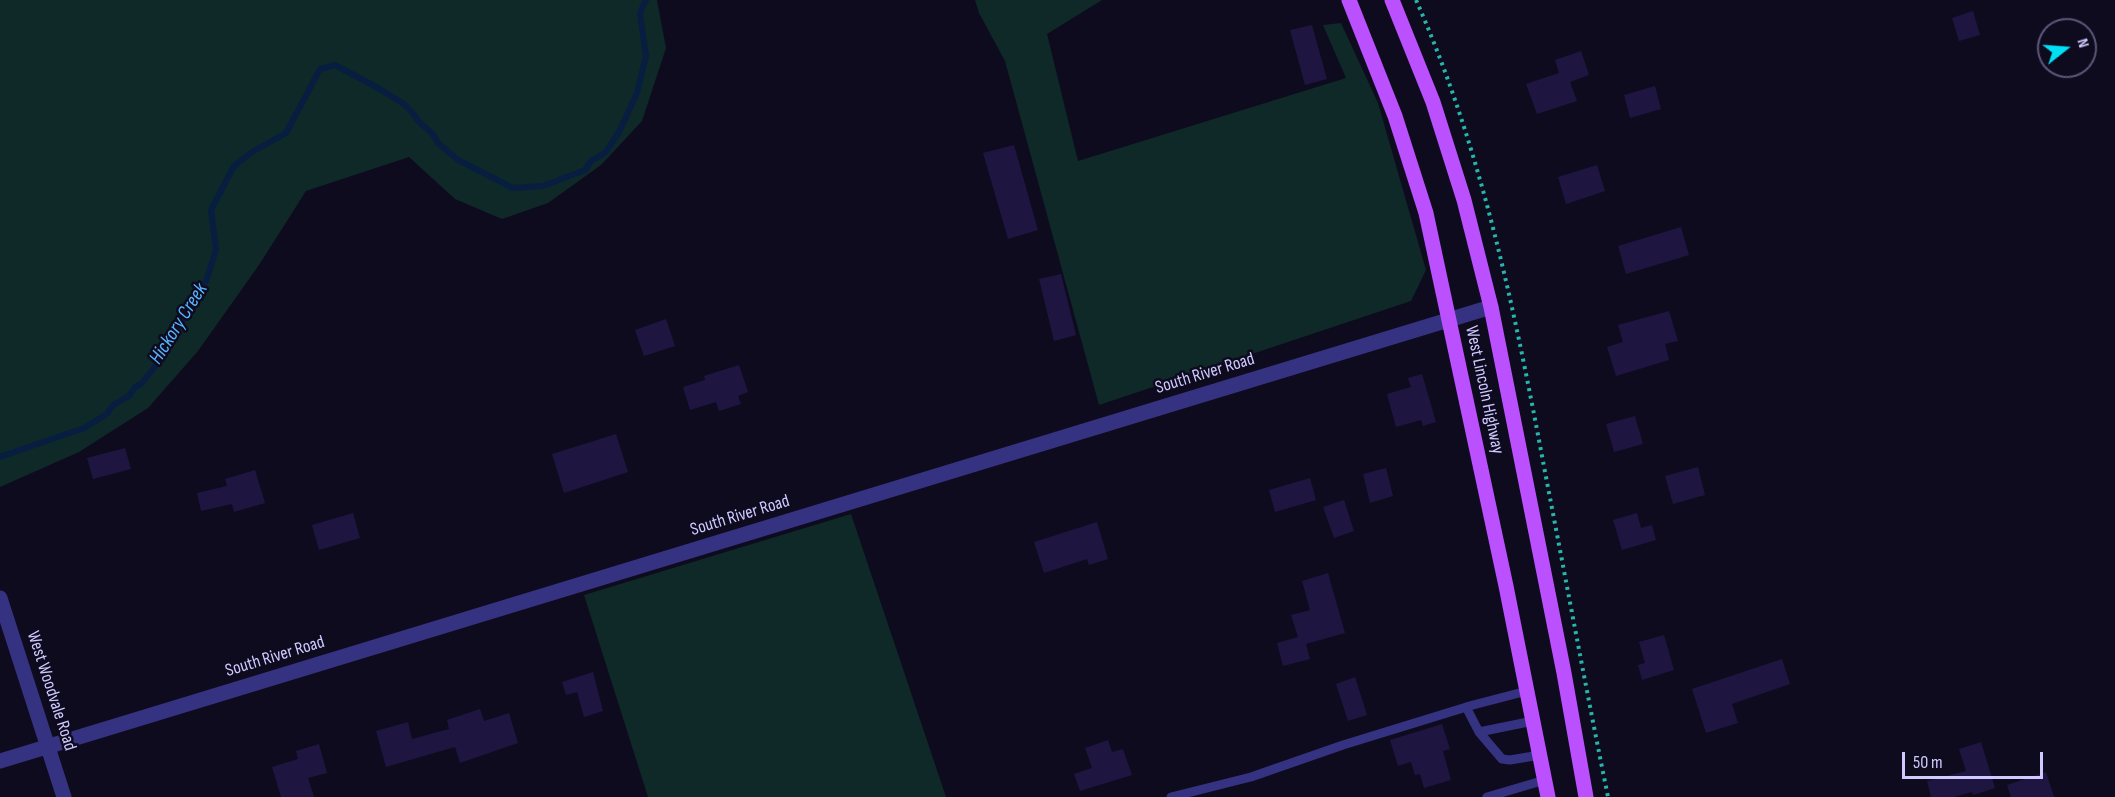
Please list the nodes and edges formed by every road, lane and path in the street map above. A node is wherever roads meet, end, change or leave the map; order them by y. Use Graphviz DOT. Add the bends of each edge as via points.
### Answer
graph roads {
  1 [pos="1348,0"];
  2 [pos="1392,0"];
  3 [pos="1491,307"];
  4 [pos="1450,320"];
  5 [pos="0,598"];
  6 [pos="1527,691"];
  7 [pos="1466,707"];
  8 [pos="1533,721"];
  9 [pos="1479,732"];
  10 [pos="49,746"];
  11 [pos="1540,755"];
  12 [pos="0,761"];
  13 [pos="1545,780"];
  14 [pos="64,797"];
  15 [pos="1171,797"];
  16 [pos="1487,797"];
  17 [pos="1548,797"];
  18 [pos="1586,797"];
  1 -- 4 [label="main road, West Lincoln Highway" via="1395,116 1426,213"];
  2 -- 3 [label="main road, West Lincoln Highway" via="1433,102 1464,200"];
  3 -- 4 [label="street, South River Road"];
  3 -- 18 [label="main road, West Lincoln Highway"];
  4 -- 6 [label="main road, West Lincoln Highway"];
  4 -- 10 [label="street, South River Road"];
  5 -- 10 [label="street, West Woodvale Road"];
  6 -- 7 [label="lane"];
  6 -- 8 [label="main road, West Lincoln Highway"];
  7 -- 9 [label="lane"];
  7 -- 15 [label="lane" via="1251,777"];
  8 -- 9 [label="lane"];
  8 -- 11 [label="main road, West Lincoln Highway"];
  9 -- 11 [label="lane" via="1502,759"];
  10 -- 12 [label="street, South River Road"];
  10 -- 14 [label="street, West Woodvale Road"];
  11 -- 13 [label="main road, West Lincoln Highway"];
  13 -- 16 [label="lane"];
  13 -- 17 [label="main road, West Lincoln Highway"];
}
